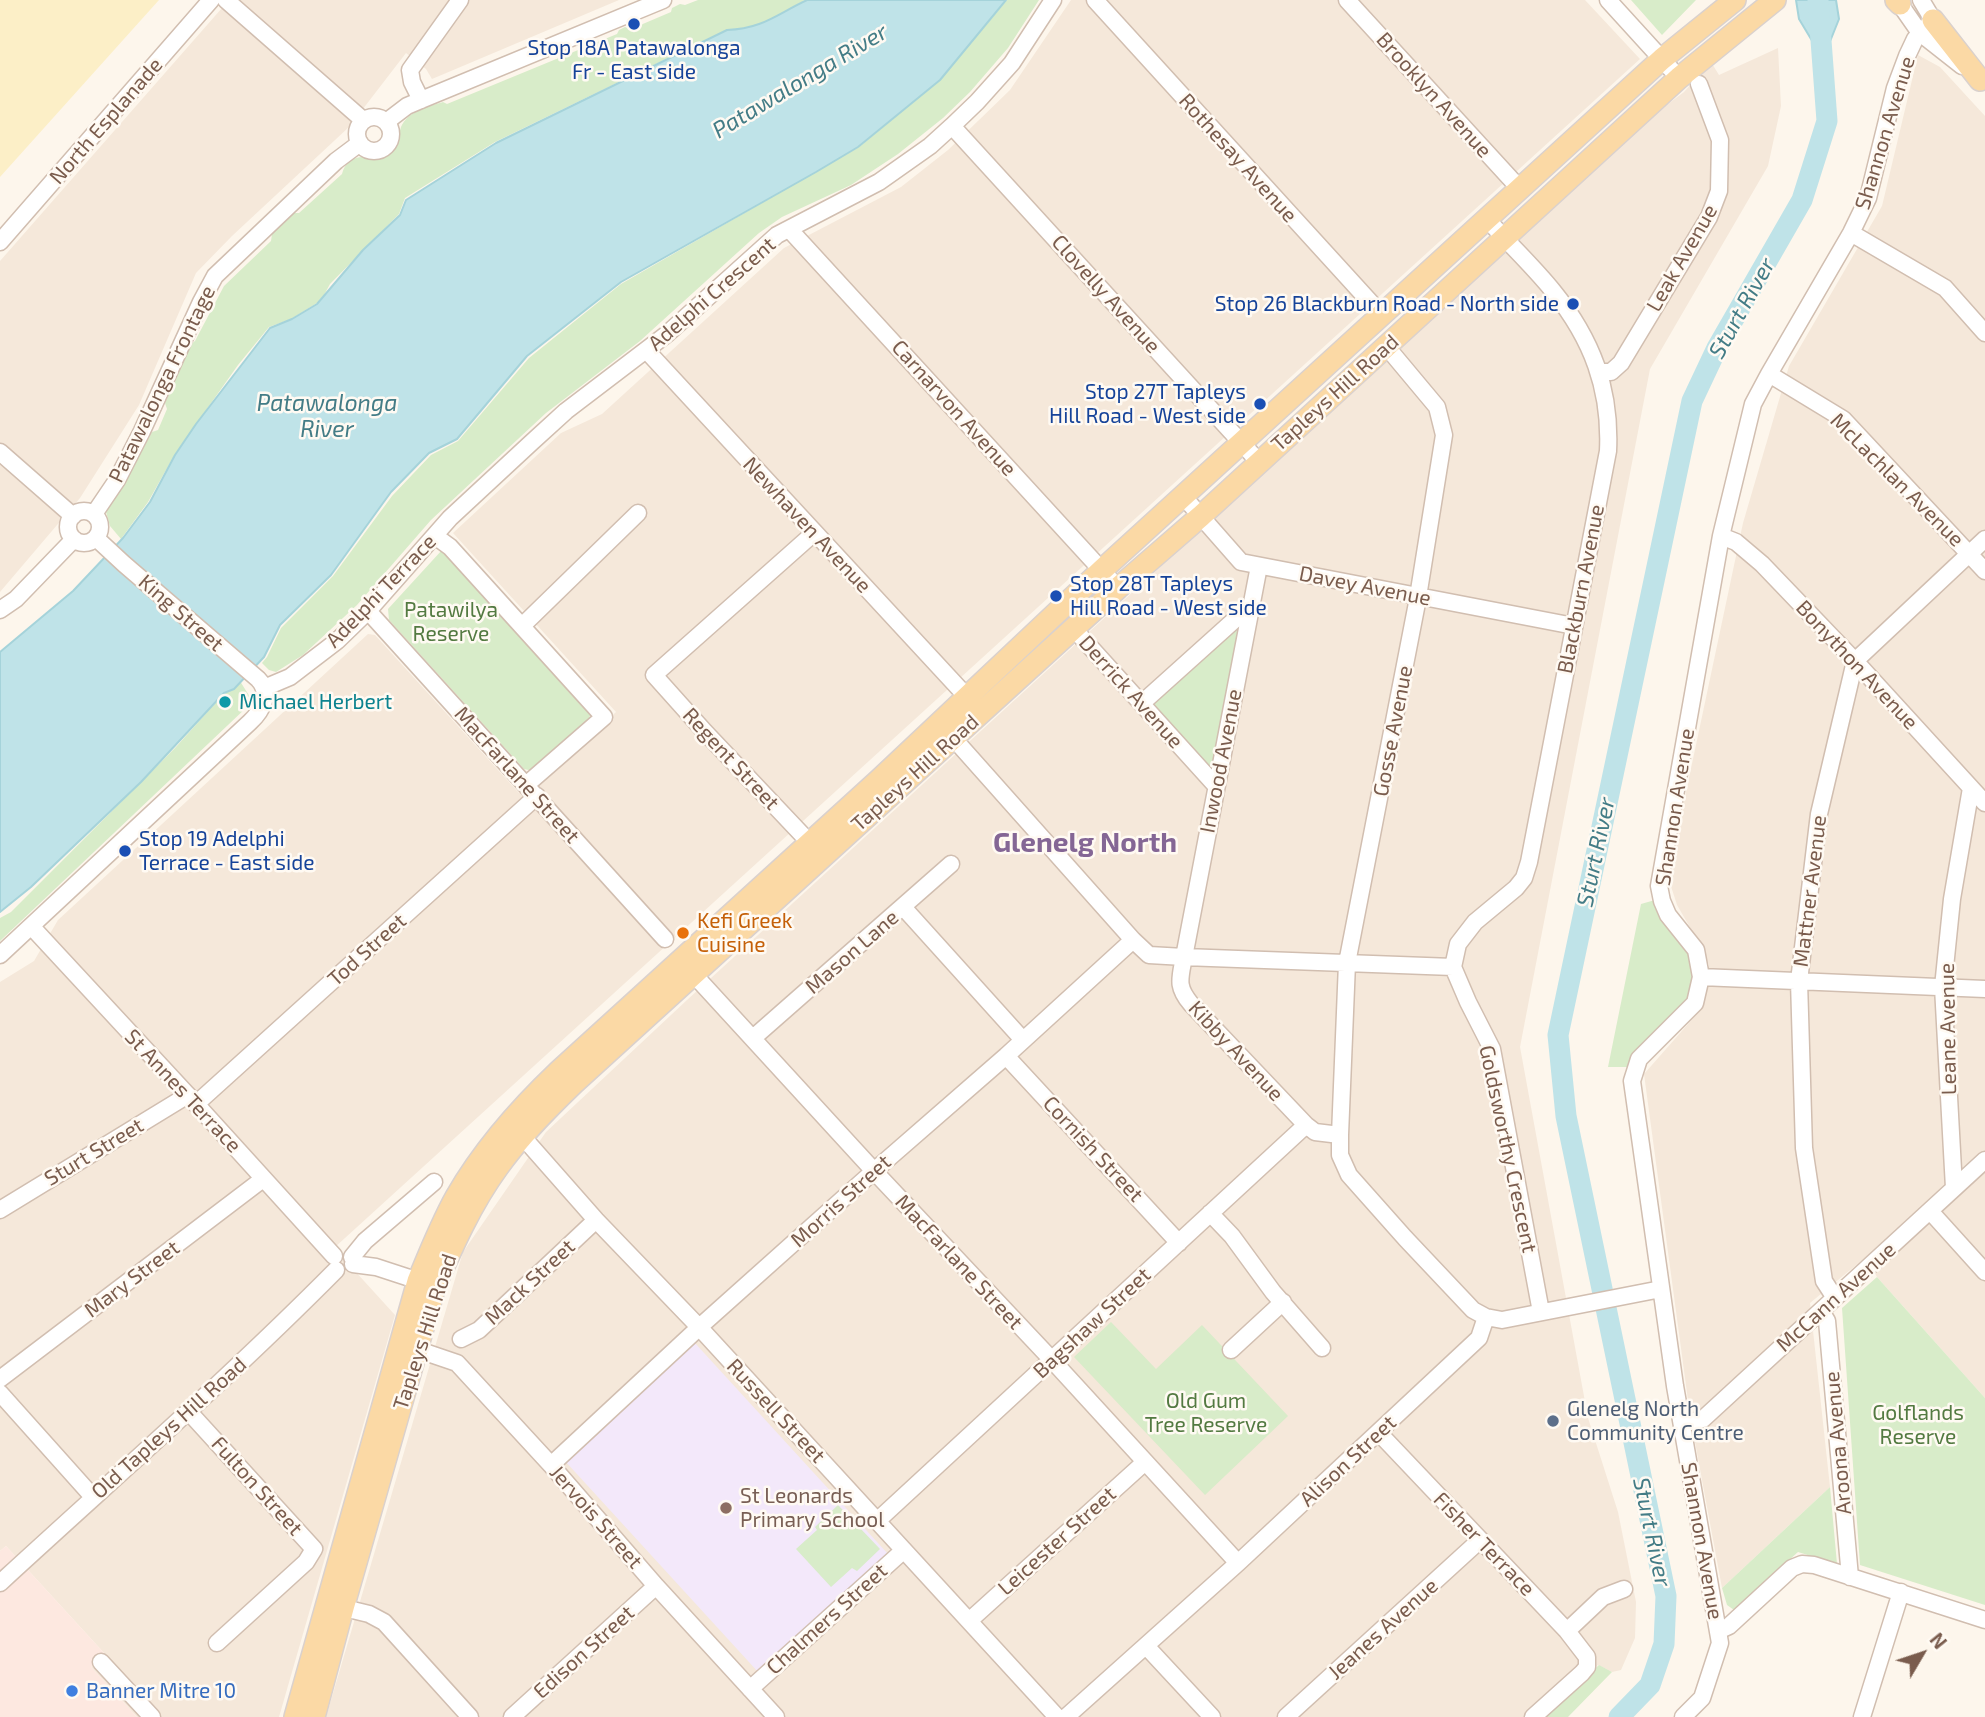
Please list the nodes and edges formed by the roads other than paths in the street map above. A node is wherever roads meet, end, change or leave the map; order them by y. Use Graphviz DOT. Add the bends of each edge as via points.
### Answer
graph roads {
  1 [pos="211,0"];
  2 [pos="226,0"];
  3 [pos="460,0"];
  4 [pos="663,0"];
  5 [pos="1053,0"];
  6 [pos="1095,0"];
  7 [pos="1347,0"];
  8 [pos="1608,0"];
  9 [pos="1735,0"];
  10 [pos="1775,0"];
  11 [pos="1904,1"];
  12 [pos="1926,26"];
  13 [pos="1662,59"];
  14 [pos="1689,81"];
  15 [pos="1983,83"];
  16 [pos="421,100"];
  17 [pos="363,120"];
  18 [pos="386,122"];
  19 [pos="952,126"];
  20 [pos="360,144"];
  21 [pos="1520,189"];
  22 [pos="1487,219"];
  23 [pos="789,229"];
  24 [pos="1851,233"];
  25 [pos="1504,239"];
  26 [pos="0,242"];
  27 [pos="1382,315"];
  28 [pos="1985,333"];
  29 [pos="1386,346"];
  30 [pos="647,351"];
  31 [pos="1600,372"];
  32 [pos="1769,374"];
  33 [pos="553,423"];
  34 [pos="1242,443"];
  35 [pos="0,453"];
  36 [pos="1259,462"];
  37 [pos="1183,496"];
  38 [pos="638,513"];
  39 [pos="94,514"];
  40 [pos="73,516"];
  41 [pos="1201,516"];
  42 [pos="814,533"];
  43 [pos="435,536"];
  44 [pos="1721,536"];
  45 [pos="74,539"];
  46 [pos="1985,539"];
  47 [pos="100,541"];
  48 [pos="1969,553"];
  49 [pos="1259,566"];
  50 [pos="1102,570"];
  51 [pos="1985,571"];
  52 [pos="1118,588"];
  53 [pos="1419,596"];
  54 [pos="1250,606"];
  55 [pos="0,610"];
  56 [pos="368,611"];
  57 [pos="522,626"];
  58 [pos="1574,626"];
  59 [pos="1074,629"];
  60 [pos="1854,661"];
  61 [pos="264,688"];
  62 [pos="968,698"];
  63 [pos="1142,703"];
  64 [pos="947,731"];
  65 [pos="1216,786"];
  66 [pos="1971,788"];
  67 [pos="531,791"];
  68 [pos="1985,803"];
  69 [pos="810,843"];
  70 [pos="951,864"];
  71 [pos="903,907"];
  72 [pos="31,926"];
  73 [pos="666,939"];
  74 [pos="1133,940"];
  75 [pos="0,955"];
  76 [pos="1184,957"];
  77 [pos="1348,963"];
  78 [pos="1453,967"];
  79 [pos="687,968"];
  80 [pos="1701,977"];
  81 [pos="1799,981"];
  82 [pos="1943,986"];
  83 [pos="1985,989"];
  84 [pos="752,1038"];
  85 [pos="1023,1040"];
  86 [pos="1006,1056"];
  87 [pos="192,1099"];
  88 [pos="1306,1125"];
  89 [pos="1340,1135"];
  90 [pos="522,1136"];
  91 [pos="1985,1160"];
  92 [pos="874,1171"];
  93 [pos="263,1179"];
  94 [pos="434,1182"];
  95 [pos="1954,1188"];
  96 [pos="0,1210"];
  97 [pos="1930,1211"];
  98 [pos="1210,1213"];
  99 [pos="596,1220"];
  100 [pos="1179,1243"];
  101 [pos="353,1260"];
  102 [pos="335,1263"];
  103 [pos="1985,1272"];
  104 [pos="427,1284"];
  105 [pos="1661,1289"];
  106 [pos="1835,1298"];
  107 [pos="1283,1302"];
  108 [pos="1821,1311"];
  109 [pos="1541,1312"];
  110 [pos="1486,1317"];
  111 [pos="699,1327"];
  112 [pos="461,1339"];
  113 [pos="408,1347"];
  114 [pos="1322,1348"];
  115 [pos="1231,1350"];
  116 [pos="1052,1360"];
  117 [pos="0,1379"];
  118 [pos="0,1393"];
  119 [pos="189,1412"];
  120 [pos="1682,1424"];
  121 [pos="1379,1433"];
  122 [pos="1145,1462"];
  123 [pos="551,1465"];
  124 [pos="93,1497"];
  125 [pos="877,1521"];
  126 [pos="1479,1541"];
  127 [pos="904,1550"];
  128 [pos="1238,1563"];
  129 [pos="1850,1577"];
  130 [pos="0,1583"];
  131 [pos="656,1586"];
  132 [pos="1624,1589"];
  133 [pos="1901,1592"];
  134 [pos="335,1606"];
  135 [pos="1985,1620"];
  136 [pos="969,1621"];
  137 [pos="1567,1631"];
  138 [pos="1718,1631"];
  139 [pos="217,1643"];
  140 [pos="1146,1646"];
  141 [pos="101,1662"];
  142 [pos="750,1689"];
  143 [pos="770,1711"];
  144 [pos="152,1717"];
  145 [pos="295,1717"];
  146 [pos="314,1717"];
  147 [pos="470,1717"];
  148 [pos="512,1717"];
  149 [pos="753,1717"];
  150 [pos="1057,1717"];
  151 [pos="1066,1717"];
  152 [pos="1212,1717"];
  153 [pos="1286,1717"];
  154 [pos="1533,1717"];
  155 [pos="1683,1717"];
  156 [pos="1862,1717"];
  1 -- 26 [label="street, North Esplanade"];
  2 -- 17 [label="street"];
  3 -- 16 [label="street" via="410,70"];
  4 -- 16 [label="street"];
  5 -- 19 [label="street, Adelphi Crescent" via="1012,63"];
  6 -- 27 [label="street, Rothesay Avenue"];
  7 -- 21 [label="street, Brooklyn Avenue"];
  8 -- 13 [label="street"];
  9 -- 13 [label="main road, Tapleys Hill Road"];
  10 -- 14 [label="main road, Tapleys Hill Road"];
  11 -- 12 [label="street"];
  12 -- 15 [label="main road"];
  12 -- 24 [label="street, Shannon Avenue" via="1907,56 1895,88 1868,198"];
  13 -- 14 [label="street"];
  13 -- 21 [label="main road, Tapleys Hill Road"];
  14 -- 25 [label="main road, Tapleys Hill Road"];
  14 -- 31 [label="street, Leak Avenue" via="1720,140 1718,191 1709,217 1621,363 1611,372"];
  16 -- 18 [label="street"];
  17 -- 18 [label="street" via="378,117"];
  17 -- 20 [label="street" via="357,134"];
  18 -- 20 [label="street" via="391,138 385,147 374,151"];
  19 -- 23 [label="street, Adelphi Crescent" via="879,182"];
  19 -- 34 [label="street, Clovelly Avenue"];
  20 -- 39 [label="street, Patawalonga Frontage" via="336,161 215,276 142,431"];
  21 -- 22 [label="main road, Tapleys Hill Road"];
  22 -- 25 [label="street, Blackburn Avenue"];
  22 -- 27 [label="main road, Tapleys Hill Road"];
  23 -- 30 [label="street, Adelphi Crescent"];
  23 -- 50 [label="street, Carnarvon Avenue"];
  24 -- 28 [label="street" via="1945,288"];
  24 -- 32 [label="street, Shannon Avenue"];
  25 -- 29 [label="main road, Tapleys Hill Road"];
  25 -- 31 [label="street, Blackburn Avenue" via="1568,311"];
  27 -- 34 [label="main road, Tapleys Hill Road"];
  29 -- 36 [label="main road, Tapleys Hill Road"];
  29 -- 53 [label="street, Gosse Avenue" via="1437,407 1444,435"];
  30 -- 33 [label="street, Adelphi Crescent"];
  30 -- 42 [label="street, Newhaven Avenue"];
  31 -- 58 [label="street, Blackburn Avenue" via="1608,411 1608,451"];
  32 -- 44 [label="street, Shannon Avenue" via="1753,404"];
  32 -- 48 [label="street, McLachlan Avenue" via="1843,419"];
  33 -- 43 [label="street, Adelphi Terrace"];
  34 -- 36 [label="street, Clovelly Avenue"];
  34 -- 37 [label="main road, Tapleys Hill Road"];
  35 -- 40 [label="street"];
  36 -- 41 [label="main road, Tapleys Hill Road"];
  37 -- 41 [label="street, Davey Avenue"];
  37 -- 50 [label="main road, Tapleys Hill Road"];
  38 -- 57 [label="street"];
  39 -- 40 [label="street" via="83,511"];
  39 -- 47 [label="street" via="100,523"];
  40 -- 45 [label="street" via="68,525"];
  41 -- 49 [label="street, Davey Avenue" via="1241,562"];
  41 -- 52 [label="main road, Tapleys Hill Road"];
  42 -- 62 [label="street, Newhaven Avenue"];
  42 -- 69 [label="street, Regent Street" via="654,675"];
  43 -- 56 [label="street, Adelphi Terrace"];
  43 -- 57 [label="street"];
  44 -- 60 [label="street, Bonython Avenue" via="1747,549"];
  44 -- 80 [label="street, Shannon Avenue" via="1660,886 1668,915 1696,950"];
  45 -- 47 [label="street"];
  45 -- 55 [label="street"];
  46 -- 48 [label="street"];
  47 -- 61 [label="street, King Street"];
  48 -- 51 [label="street, McLachlan Avenue"];
  48 -- 60 [label="street"];
  49 -- 53 [label="street, Davey Avenue"];
  49 -- 54 [label="street, Inwood Avenue"];
  50 -- 52 [label="street, Carnarvon Avenue"];
  50 -- 62 [label="main road, Tapleys Hill Road"];
  52 -- 59 [label="main road, Tapleys Hill Road"];
  53 -- 58 [label="street, Davey Avenue"];
  53 -- 77 [label="street, Gosse Avenue"];
  54 -- 63 [label="street"];
  54 -- 65 [label="street, Inwood Avenue"];
  56 -- 61 [label="street, Adelphi Terrace" via="312,662"];
  56 -- 67 [label="street, MacFarlane Street"];
  57 -- 67 [label="street, Tod Street" via="604,718"];
  58 -- 78 [label="street, Blackburn Avenue" via="1530,862 1516,888 1475,922 1458,944"];
  59 -- 63 [label="street, Derrick Avenue"];
  59 -- 64 [label="main road, Tapleys Hill Road"];
  60 -- 66 [label="street, Bonython Avenue"];
  60 -- 81 [label="street, Mattner Avenue" via="1819,814"];
  61 -- 72 [label="street" via="261,712"];
  62 -- 64 [label="main road, Tapleys Hill Road"];
  63 -- 65 [label="street, Derrick Avenue"];
  64 -- 69 [label="main road, Tapleys Hill Road"];
  64 -- 74 [label="street"];
  64 -- 79 [label="main road, Tapleys Hill Road"];
  65 -- 76 [label="street, Inwood Avenue"];
  66 -- 68 [label="street, Bonython Avenue"];
  66 -- 82 [label="street, Leane Avenue"];
  67 -- 73 [label="street, MacFarlane Street"];
  67 -- 87 [label="street, Tod Street"];
  69 -- 79 [label="main road, Tapleys Hill Road"];
  70 -- 71 [label="street, Mason Lane"];
  71 -- 84 [label="street, Mason Lane"];
  71 -- 85 [label="street"];
  72 -- 75 [label="street"];
  72 -- 87 [label="street, St Annes Terrace"];
  74 -- 76 [label="street" via="1149,955"];
  74 -- 85 [label="street, Morris Street"];
  76 -- 77 [label="street"];
  76 -- 88 [label="street, Kibby Avenue" via="1180,991"];
  77 -- 78 [label="street"];
  77 -- 89 [label="street, Gosse Avenue"];
  78 -- 109 [label="street, Goldsworthy Crescent" via="1492,1049"];
  79 -- 84 [label="street, MacFarlane Street"];
  79 -- 90 [label="main road, Tapleys Hill Road"];
  79 -- 104 [label="main road, Tapleys Hill Road" via="559,1072 510,1122 456,1197 437,1235"];
  80 -- 81 [label="street"];
  80 -- 105 [label="street, Shannon Avenue" via="1695,1003 1639,1059 1632,1081"];
  81 -- 82 [label="street"];
  81 -- 106 [label="street, Mattner Avenue" via="1804,1148 1824,1281"];
  82 -- 83 [label="street"];
  82 -- 95 [label="street, Leane Avenue"];
  84 -- 92 [label="street, MacFarlane Street"];
  85 -- 86 [label="street, Morris Street"];
  86 -- 92 [label="street, Morris Street"];
  86 -- 100 [label="street, Cornish Street"];
  87 -- 93 [label="street, St Annes Terrace"];
  87 -- 96 [label="street, Sturt Street"];
  88 -- 89 [label="street, Kibby Avenue" via="1315,1132"];
  88 -- 98 [label="street, Bagshaw Street"];
  89 -- 110 [label="street" via="1339,1155 1349,1175 1473,1310"];
  90 -- 99 [label="street, Russell Street"];
  90 -- 104 [label="main road, Tapleys Hill Road" via="477,1199"];
  91 -- 95 [label="street, McCann Avenue"];
  92 -- 111 [label="street, Morris Street"];
  92 -- 116 [label="street, MacFarlane Street"];
  93 -- 102 [label="street, St Annes Terrace"];
  93 -- 117 [label="street, Mary Street"];
  94 -- 101 [label="street" via="365,1241"];
  95 -- 97 [label="street, McCann Avenue"];
  97 -- 103 [label="street"];
  97 -- 106 [label="street, McCann Avenue"];
  98 -- 100 [label="street, Bagshaw Street"];
  98 -- 107 [label="street"];
  99 -- 111 [label="street, Russell Street"];
  99 -- 112 [label="street, Mack Street" via="479,1330"];
  100 -- 116 [label="street, Bagshaw Street"];
  101 -- 102 [label="street" via="346,1272"];
  101 -- 104 [label="street"];
  102 -- 119 [label="street, Old Tapleys Hill Road" via="266,1340"];
  104 -- 113 [label="main road, Tapleys Hill Road"];
  105 -- 109 [label="street"];
  105 -- 120 [label="street, Shannon Avenue"];
  106 -- 108 [label="street, McCann Avenue"];
  107 -- 114 [label="street"];
  107 -- 115 [label="street"];
  108 -- 120 [label="street, McCann Avenue" via="1703,1419"];
  108 -- 129 [label="street, Aroona Avenue" via="1827,1321"];
  109 -- 110 [label="street" via="1502,1320"];
  110 -- 121 [label="street, Alison Street" via="1479,1338"];
  111 -- 123 [label="street, Morris Street"];
  111 -- 125 [label="street, Russell Street"];
  113 -- 123 [label="street, Jervois Street" via="457,1363"];
  113 -- 134 [label="main road, Tapleys Hill Road"];
  116 -- 122 [label="street, MacFarlane Street"];
  116 -- 125 [label="street, Bagshaw Street"];
  118 -- 124 [label="street"];
  119 -- 124 [label="street, Old Tapleys Hill Road"];
  119 -- 139 [label="street, Fulton Street" via="314,1549 306,1562"];
  120 -- 138 [label="street, Shannon Avenue"];
  121 -- 126 [label="street, Fisher Terrace"];
  121 -- 128 [label="street, Alison Street"];
  122 -- 128 [label="street, MacFarlane Street"];
  122 -- 136 [label="street, Leicester Street"];
  123 -- 131 [label="street, Jervois Street"];
  124 -- 130 [label="street, Old Tapleys Hill Road"];
  125 -- 127 [label="street, Russell Street"];
  126 -- 137 [label="street, Fisher Terrace"];
  126 -- 153 [label="street, Jeanes Avenue"];
  127 -- 136 [label="street, Russell Street"];
  127 -- 142 [label="street, Chalmers Street"];
  128 -- 140 [label="street, Alison Street"];
  129 -- 133 [label="street"];
  129 -- 138 [label="street" via="1802,1563"];
  131 -- 142 [label="street, Jervois Street"];
  131 -- 148 [label="street, Edison Street"];
  132 -- 137 [label="street" via="1603,1597"];
  133 -- 135 [label="street"];
  133 -- 156 [label="street"];
  134 -- 145 [label="main road, Tapleys Hill Road"];
  134 -- 146 [label="main road, Tapleys Hill Road"];
  134 -- 147 [label="street" via="384,1622"];
  136 -- 150 [label="street, Russell Street"];
  137 -- 154 [label="street, Fisher Terrace" via="1587,1657 1587,1667"];
  138 -- 155 [label="street, Shannon Avenue" via="1720,1643 1702,1698"];
  140 -- 151 [label="street, Alison Street"];
  140 -- 152 [label="street"];
  141 -- 144 [label="street"];
  142 -- 143 [label="street, Jervois Street"];
  143 -- 149 [label="street"];
}
